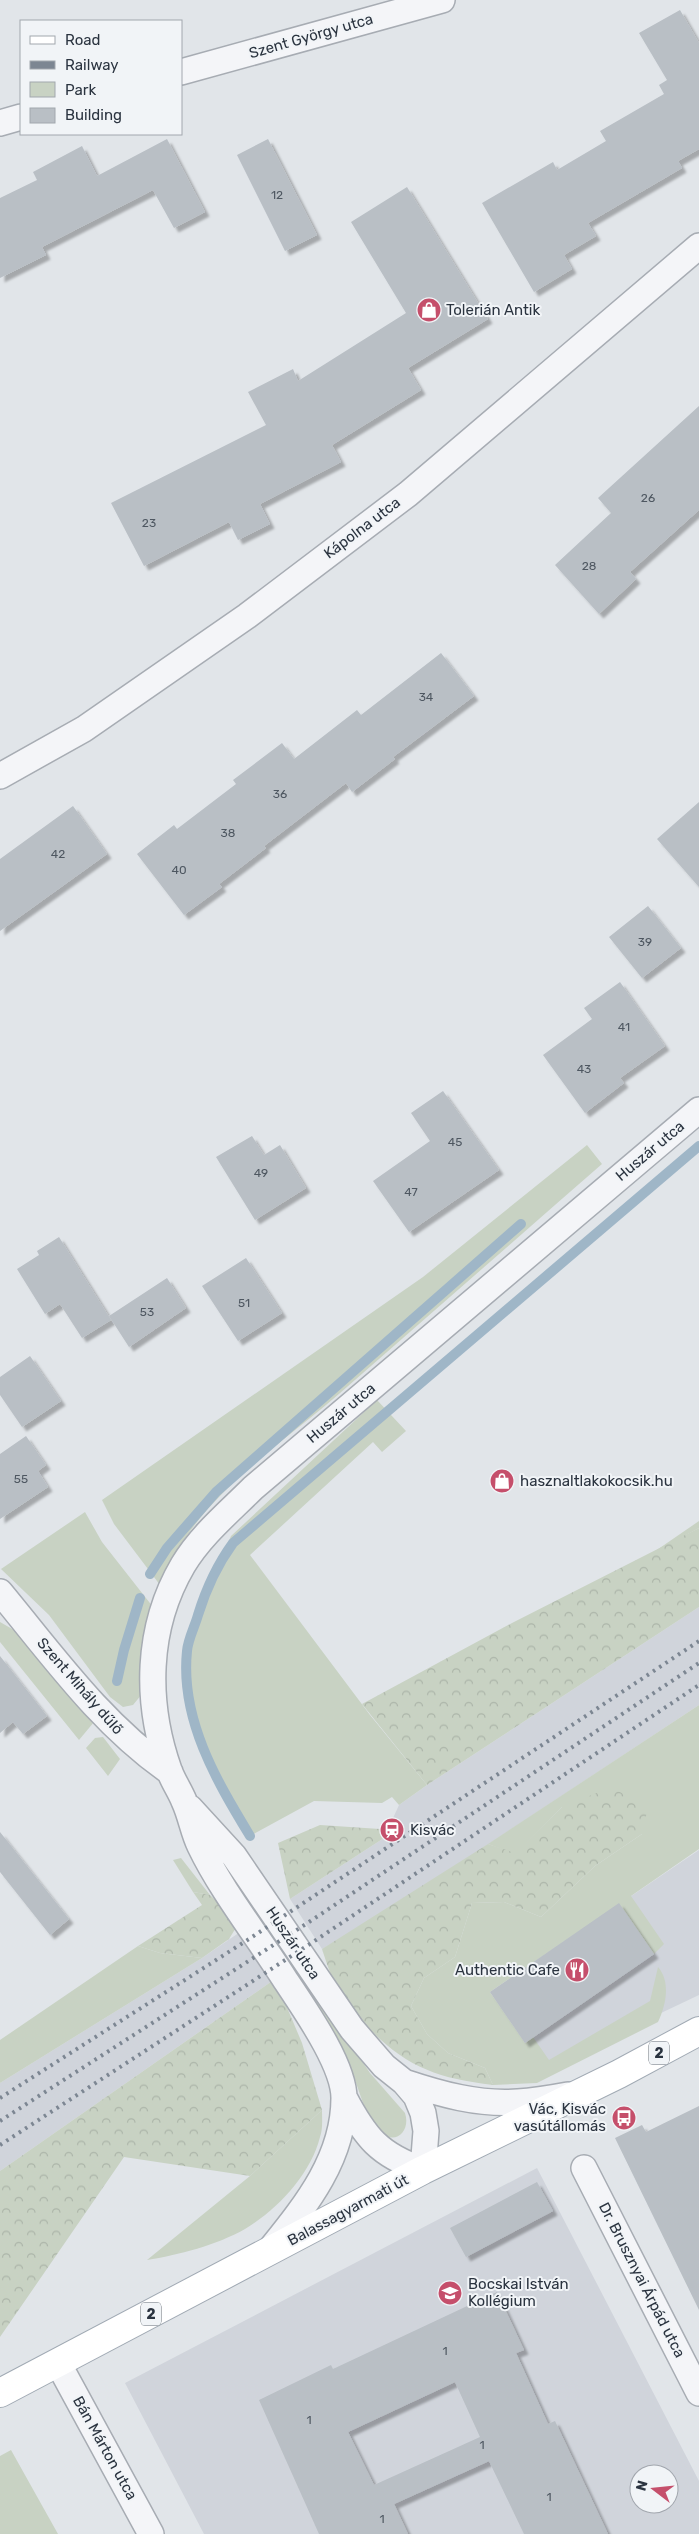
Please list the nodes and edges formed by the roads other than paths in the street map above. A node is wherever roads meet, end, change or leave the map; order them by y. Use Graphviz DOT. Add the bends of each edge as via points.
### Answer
graph roads {
  1 [pos="442,0"];
  2 [pos="182,72"];
  3 [pos="20,117"];
  4 [pos="0,123"];
  5 [pos="699,246"];
  6 [pos="0,776"];
  7 [pos="699,1110"];
  8 [pos="0,1592"];
  9 [pos="170,1772"];
  10 [pos="185,1802"];
  11 [pos="699,2032"];
  12 [pos="404,2082"];
  13 [pos="578,2094"];
  14 [pos="344,2097"];
  15 [pos="584,2168"];
  16 [pos="423,2170"];
  17 [pos="267,2252"];
  18 [pos="58,2363"];
  19 [pos="699,2392"];
  20 [pos="0,2393"];
  21 [pos="151,2534"];
  1 -- 2 [label="street, Szent György utca"];
  3 -- 4 [label="street"];
  5 -- 6 [label="street, Kápolna utca" via="400,500 247,616 84,729"];
  7 -- 9 [label="street, Huszár utca" via="253,1488 208,1532 184,1564 167,1599 152,1659 154,1712"];
  8 -- 9 [label="street, Szent Mihály dűlő" via="108,1721 144,1754"];
  9 -- 10 [label="street, Huszár utca"];
  10 -- 12 [label="street, Huszár utca" via="234,1856 356,2034 384,2066"];
  10 -- 14 [label="street, Huszár utca" via="200,1846 211,1866 313,2023 338,2073"];
  11 -- 13 [label="main road, Balassagyarmati út / 2"];
  12 -- 13 [label="street, Huszár utca" via="431,2092 484,2101 517,2102"];
  12 -- 16 [label="street, Huszár utca" via="416,2096 423,2113 426,2131"];
  13 -- 16 [label="main road, Balassagyarmati út / 2"];
  14 -- 16 [label="street, Huszár utca" via="361,2129 374,2142 406,2164"];
  14 -- 17 [label="street, Huszár utca" via="338,2140 329,2166 305,2206"];
  15 -- 19 [label="street, Dr. Brusznyai Árpád utca"];
  16 -- 17 [label="main road, Balassagyarmati út / 2"];
  17 -- 18 [label="main road, Balassagyarmati út / 2"];
  18 -- 20 [label="main road, Balassagyarmati út / 2"];
  18 -- 21 [label="street, Bán Márton utca"];
}
